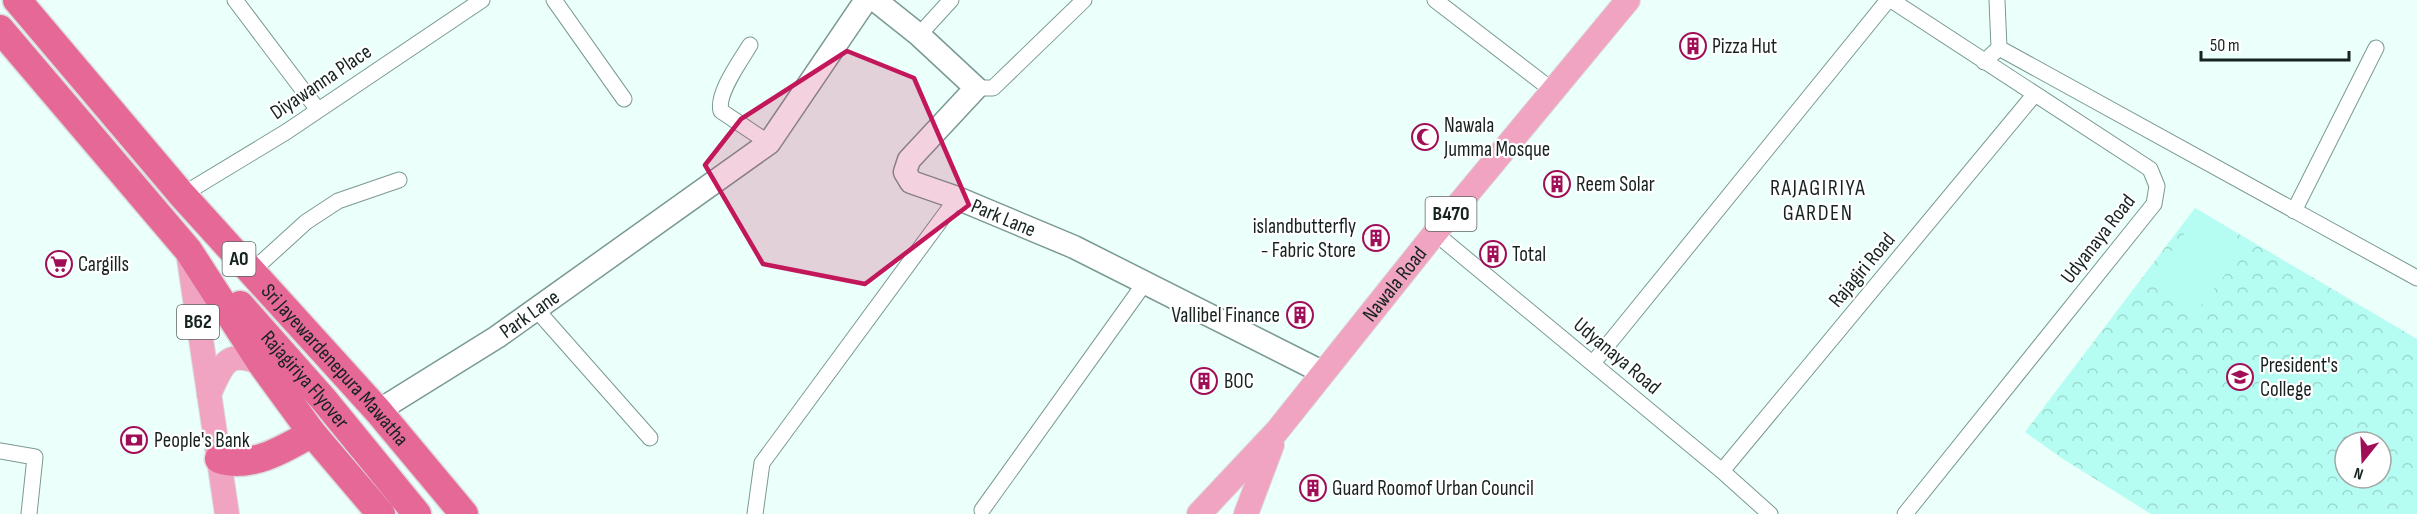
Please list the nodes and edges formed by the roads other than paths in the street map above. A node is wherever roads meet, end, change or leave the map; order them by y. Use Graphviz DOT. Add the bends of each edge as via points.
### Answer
graph roads {
  1 [pos="17,0"];
  2 [pos="235,0"];
  3 [pos="554,0"];
  4 [pos="866,0"];
  5 [pos="875,0"];
  6 [pos="951,0"];
  7 [pos="1084,0"];
  8 [pos="1434,0"];
  9 [pos="1629,0"];
  10 [pos="1890,0"];
  11 [pos="1997,0"];
  12 [pos="473,2"];
  13 [pos="0,29"];
  14 [pos="919,35"];
  15 [pos="750,45"];
  16 [pos="1999,48"];
  17 [pos="2376,48"];
  18 [pos="1984,62"];
  19 [pos="976,88"];
  20 [pos="1552,90"];
  21 [pos="2034,95"];
  22 [pos="624,99"];
  23 [pos="318,110"];
  24 [pos="769,143"];
  25 [pos="399,180"];
  26 [pos="182,195"];
  27 [pos="957,198"];
  28 [pos="2294,211"];
  29 [pos="1435,233"];
  30 [pos="188,250"];
  31 [pos="251,272"];
  32 [pos="2416,274"];
  33 [pos="1144,284"];
  34 [pos="535,308"];
  35 [pos="261,363"];
  36 [pos="1593,363"];
  37 [pos="1322,372"];
  38 [pos="209,394"];
  39 [pos="378,411"];
  40 [pos="1277,431"];
  41 [pos="312,433"];
  42 [pos="650,438"];
  43 [pos="0,451"];
  44 [pos="219,459"];
  45 [pos="1722,471"];
  46 [pos="1215,505"];
  47 [pos="982,510"];
  48 [pos="29,514"];
  49 [pos="227,514"];
  50 [pos="381,514"];
  51 [pos="417,514"];
  52 [pos="452,514"];
  53 [pos="465,514"];
  54 [pos="755,514"];
  55 [pos="1199,514"];
  56 [pos="1246,514"];
  57 [pos="1770,514"];
  58 [pos="1905,514"];
  1 -- 26 [label="highway, Sri Jayewardenepura Mawatha / A0"];
  2 -- 23 [label="street"];
  3 -- 22 [label="street"];
  4 -- 24 [label="street, Park Lane"];
  5 -- 14 [label="street"];
  6 -- 14 [label="street"];
  7 -- 19 [label="street" via="993,88"];
  8 -- 20 [label="street"];
  9 -- 20 [label="main road, Nawala Road / B470"];
  10 -- 18 [label="street, Udyanaya Road"];
  10 -- 36 [label="street"];
  11 -- 16 [label="street"];
  12 -- 23 [label="street, Diyawanna Place"];
  13 -- 30 [label="highway, Sri Jayewardenepura Mawatha / A0"];
  14 -- 19 [label="street"];
  15 -- 24 [label="street" via="719,105 721,111"];
  16 -- 18 [label="street"];
  16 -- 28 [label="street"];
  17 -- 28 [label="street"];
  18 -- 21 [label="street, Udyanaya Road"];
  19 -- 27 [label="street, Park Lane" via="909,160 905,172 911,182"];
  20 -- 29 [label="main road, Nawala Road / B470"];
  21 -- 45 [label="street, Rajagiri Road"];
  21 -- 58 [label="street, Udyanaya Road" via="2150,169 2157,186 2154,204"];
  23 -- 26 [label="street, Diyawanna Place"];
  24 -- 34 [label="street, Park Lane"];
  25 -- 31 [label="street" via="338,201 306,222"];
  26 -- 31 [label="highway, Sri Jayewardenepura Mawatha / A0"];
  26 -- 52 [label="highway, Rajagiriya Flyover" via="313,364"];
  27 -- 33 [label="street, Park Lane" via="1074,247"];
  27 -- 54 [label="street" via="762,463"];
  28 -- 32 [label="street"];
  29 -- 36 [label="street, Udyanaya Road"];
  29 -- 37 [label="main road, Nawala Road / B470"];
  30 -- 35 [label="highway, Sri Jayewardenepura Mawatha / A0"];
  30 -- 38 [label="main road, B62"];
  30 -- 51 [label="highway, Rajagiriya Flyover" via="288,358"];
  31 -- 39 [label="highway, Sri Jayewardenepura Mawatha / A0"];
  33 -- 37 [label="street, Park Lane"];
  33 -- 47 [label="street"];
  34 -- 39 [label="street, Park Lane" via="497,337"];
  34 -- 42 [label="street"];
  35 -- 38 [label="main road, B62" via="245,356 231,358 224,363"];
  35 -- 41 [label="highway, Sri Jayewardenepura Mawatha / A0"];
  36 -- 45 [label="street, Udyanaya Road"];
  37 -- 40 [label="main road, Nawala Road / B470"];
  38 -- 44 [label="main road, B62"];
  39 -- 53 [label="highway, Sri Jayewardenepura Mawatha / A0"];
  40 -- 46 [label="main road, Nawala Road / B470"];
  40 -- 56 [label="main road, Nawala Road / B470"];
  41 -- 44 [label="highway" via="253,460 230,463"];
  41 -- 50 [label="highway, Sri Jayewardenepura Mawatha / A0"];
  43 -- 48 [label="street" via="35,457"];
  44 -- 49 [label="main road, B62"];
  45 -- 57 [label="street, Udyanaya Road"];
  46 -- 55 [label="main road, Nawala Road / B470"];
}
